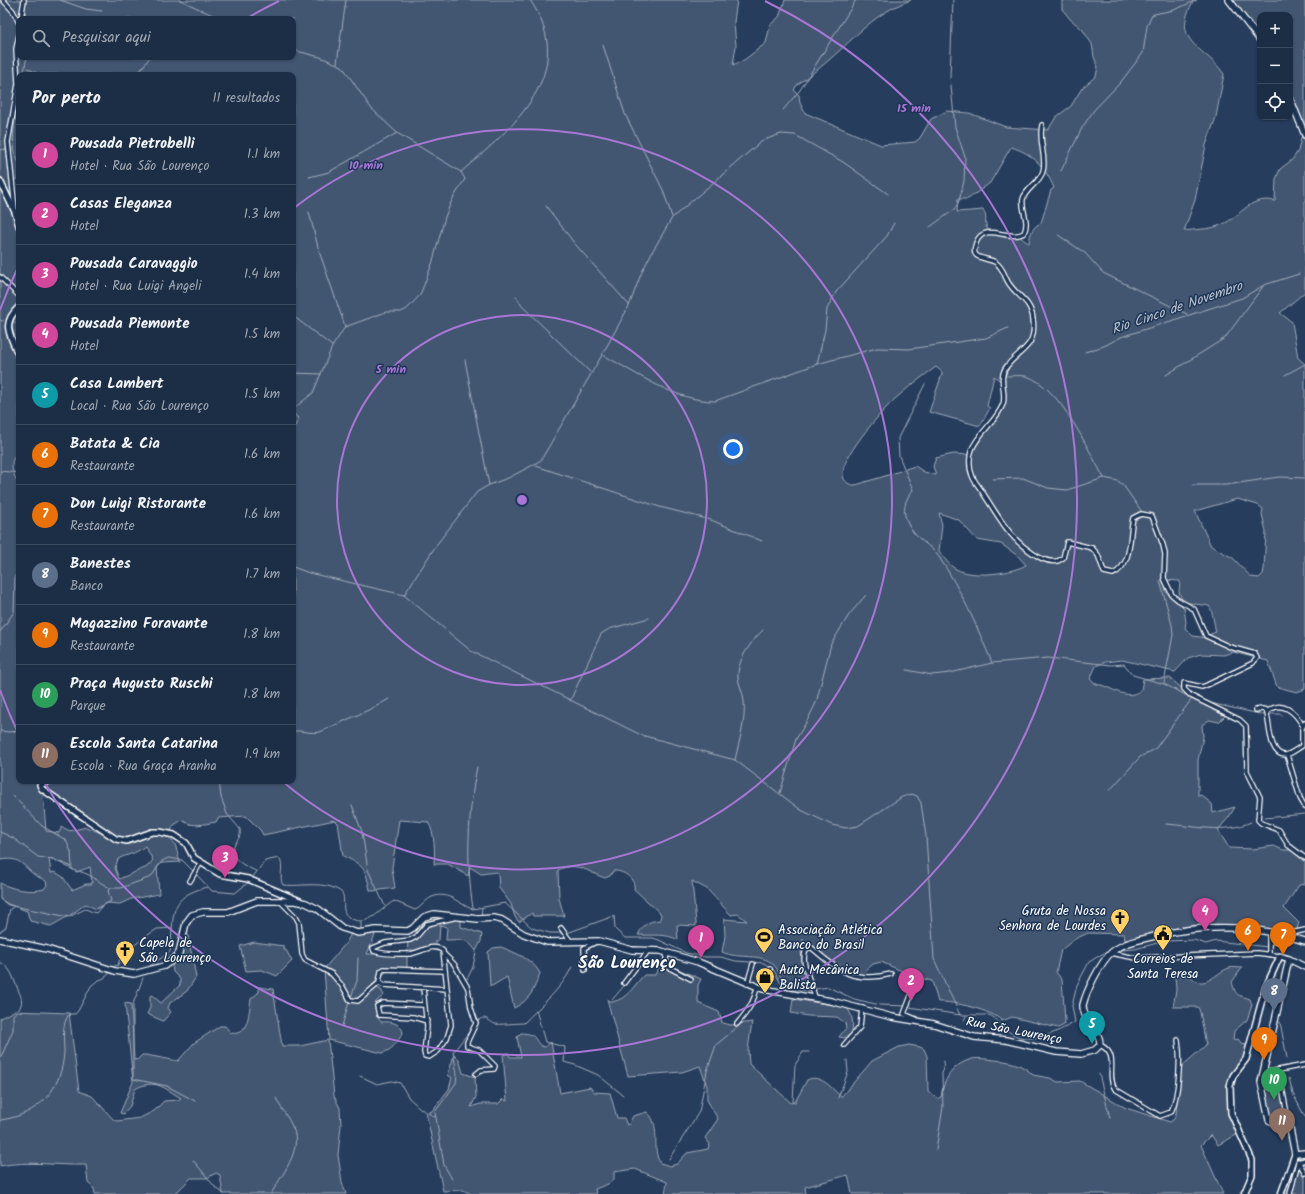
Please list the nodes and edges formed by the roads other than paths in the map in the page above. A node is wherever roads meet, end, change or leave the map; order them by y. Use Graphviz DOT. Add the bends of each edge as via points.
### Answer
graph roads {
  1 [pos="3,0"];
  2 [pos="24,0"];
  3 [pos="1229,0"];
  4 [pos="21,16"];
  5 [pos="16,17"];
  6 [pos="1257,36"];
  7 [pos="17,60"];
  8 [pos="17,72"];
  9 [pos="16,96"];
  10 [pos="1293,105"];
  11 [pos="1042,125"];
  12 [pos="1305,135"];
  13 [pos="0,181"];
  14 [pos="15,212"];
  15 [pos="16,216"];
  16 [pos="0,277"];
  17 [pos="16,293"];
  18 [pos="16,309"];
  19 [pos="16,351"];
  20 [pos="1256,710"];
  21 [pos="1267,712"];
  22 [pos="1304,724"];
  23 [pos="1287,755"];
  24 [pos="42,784"];
  25 [pos="1305,807"];
  26 [pos="1305,858"];
  27 [pos="201,862"];
  28 [pos="190,880"];
  29 [pos="279,900"];
  30 [pos="300,902"];
  31 [pos="460,916"];
  32 [pos="1305,930"];
  33 [pos="563,931"];
  34 [pos="1269,931"];
  35 [pos="1283,935"];
  36 [pos="0,939"];
  37 [pos="599,941"];
  38 [pos="1305,941"];
  39 [pos="571,942"];
  40 [pos="1269,946"];
  41 [pos="649,950"];
  42 [pos="667,953"];
  43 [pos="1110,953"];
  44 [pos="1269,953"];
  45 [pos="444,954"];
  46 [pos="1280,956"];
  47 [pos="1131,958"];
  48 [pos="1289,960"];
  49 [pos="1130,963"];
  50 [pos="753,964"];
  51 [pos="1305,967"];
  52 [pos="770,969"];
  53 [pos="585,970"];
  54 [pos="444,971"];
  55 [pos="891,974"];
  56 [pos="691,979"];
  57 [pos="379,983"];
  58 [pos="624,983"];
  59 [pos="747,984"];
  60 [pos="757,987"];
  61 [pos="423,988"];
  62 [pos="914,988"];
  63 [pos="447,989"];
  64 [pos="763,990"];
  65 [pos="815,998"];
  66 [pos="424,1005"];
  67 [pos="862,1008"];
  68 [pos="427,1020"];
  69 [pos="928,1023"];
  70 [pos="737,1024"];
  71 [pos="1178,1040"];
  72 [pos="844,1045"];
  73 [pos="1100,1045"];
  74 [pos="1305,1065"];
  75 [pos="1279,1071"];
  76 [pos="1263,1073"];
  77 [pos="476,1074"];
  78 [pos="1288,1119"];
  79 [pos="1305,1153"];
  80 [pos="1295,1154"];
  81 [pos="1305,1160"];
  82 [pos="1298,1161"];
  83 [pos="1305,1173"];
  84 [pos="1244,1194"];
  85 [pos="1281,1194"];
  86 [pos="1290,1194"];
  1 -- 5 [label="street"];
  2 -- 4 [label="street"];
  3 -- 6 [label="main road"];
  7 -- 8 [label="street"];
  9 -- 14 [label="street" via="8,142"];
  10 -- 12 [label="main road"];
  11 -- 26 [label="street" via="1040,137 1044,169 1024,196 1027,224 1024,233 1011,236 987,232 977,240 975,248 978,256 995,262 1002,269 1008,283 1028,304 1033,318 1033,328 1028,345 1003,373 1003,406 972,448 972,475 1018,542 1032,554 1048,560 1058,561 1063,558 1067,542 1084,544 1096,551 1104,572 1113,574 1120,569 1126,557 1133,518 1141,514 1152,516 1164,545 1164,578 1172,595 1194,609 1206,636 1254,654 1257,658 1254,663 1202,687 1184,683 1184,689 1192,696 1240,720 1247,728 1246,767 1260,795 1258,820 1279,830 1288,845"];
  13 -- 14 [label="street"];
  14 -- 15 [label="street"];
  16 -- 17 [label="street"];
  18 -- 19 [label="street" via="9,315 5,324"];
  20 -- 21 [label="street" via="1263,709"];
  21 -- 22 [label="street" via="1271,708 1283,706"];
  21 -- 23 [label="street" via="1272,742 1278,751"];
  22 -- 23 [label="street" via="1302,746"];
  23 -- 25 [label="street"];
  24 -- 27 [label="street" via="40,785 42,789 116,839 127,841 152,832 167,833 183,840 194,858"];
  27 -- 28 [label="street"];
  27 -- 30 [label="street" via="220,874 248,879"];
  29 -- 30 [label="main road, Rua São Lourenço"];
  29 -- 36 [label="main road, Rua São Lourenço" via="257,901 228,912 192,915 186,923 179,953 175,958 164,966 141,974 123,973 48,949"];
  29 -- 57 [label="street" via="299,922 302,954 305,960 332,974 350,1000 358,1001"];
  30 -- 31 [label="main road, Rua São Lourenço" via="318,908 342,928 358,933 376,930 408,931 428,915"];
  31 -- 39 [label="main road, Rua São Lourenço" via="498,919 524,934 541,940 554,943"];
  31 -- 45 [label="street" via="433,921 416,937 385,943 373,949 377,952 409,954 437,947 441,948"];
  32 -- 35 [label="street"];
  33 -- 39 [label="street"];
  34 -- 35 [label="main road"];
  34 -- 40 [label="street"];
  34 -- 43 [label="main road" via="1231,928 1192,929 1136,940"];
  35 -- 38 [label="main road"];
  35 -- 40 [label="street"];
  37 -- 39 [label="main road, Rua São Lourenço"];
  37 -- 41 [label="main road, Rua São Lourenço" via="628,949"];
  37 -- 53 [label="street" via="584,948"];
  40 -- 44 [label="street"];
  41 -- 42 [label="main road, Rua São Lourenço"];
  41 -- 58 [label="street"];
  42 -- 56 [label="street" via="668,967"];
  42 -- 59 [label="main road, Rua São Lourenço" via="698,962"];
  43 -- 47 [label="street"];
  43 -- 73 [label="main road" via="1104,960 1083,1005 1084,1013 1100,1038"];
  44 -- 46 [label="street"];
  44 -- 47 [label="street"];
  45 -- 54 [label="street"];
  45 -- 77 [label="street" via="454,964 468,988 476,1023 467,1045 479,1050 495,1066 494,1069"];
  46 -- 48 [label="street"];
  46 -- 84 [label="street" via="1267,984 1246,1058 1233,1076 1230,1086 1231,1113 1252,1160 1252,1175"];
  47 -- 49 [label="street"];
  48 -- 51 [label="main road"];
  48 -- 76 [label="main road"];
  50 -- 59 [label="street"];
  52 -- 64 [label="street"];
  54 -- 57 [label="street" via="384,969 381,971"];
  54 -- 63 [label="street"];
  55 -- 65 [label="street" via="876,978 856,977 839,970 808,947 804,951 804,964"];
  57 -- 61 [label="street"];
  59 -- 60 [label="main road, Rua São Lourenço"];
  60 -- 64 [label="main road, Rua São Lourenço"];
  60 -- 70 [label="street" via="750,1008"];
  61 -- 63 [label="street"];
  61 -- 66 [label="street"];
  62 -- 69 [label="street" via="905,1015"];
  63 -- 68 [label="street" via="450,1028 438,1051 427,1057 424,1051"];
  64 -- 65 [label="main road, Rua São Lourenço"];
  65 -- 67 [label="main road, Rua São Lourenço"];
  66 -- 68 [label="street"];
  66 -- 68 [label="street" via="383,1003 377,1006 379,1015"];
  67 -- 69 [label="main road, Rua São Lourenço"];
  67 -- 72 [label="street" via="860,1027"];
  69 -- 73 [label="main road, Rua São Lourenço" via="974,1036 1006,1040 1056,1052 1081,1054 1095,1050"];
  71 -- 73 [label="street" via="1175,1101 1171,1112 1164,1116 1157,1115 1115,1089 1112,1082 1111,1055"];
  74 -- 75 [label="street"];
  75 -- 76 [label="street"];
  75 -- 78 [label="street"];
  76 -- 78 [label="main road" via="1262,1086 1269,1120 1273,1122"];
  78 -- 80 [label="main road"];
  79 -- 80 [label="main road"];
  80 -- 85 [label="street"];
  81 -- 82 [label="street"];
  82 -- 83 [label="street"];
  82 -- 86 [label="street"];
}
